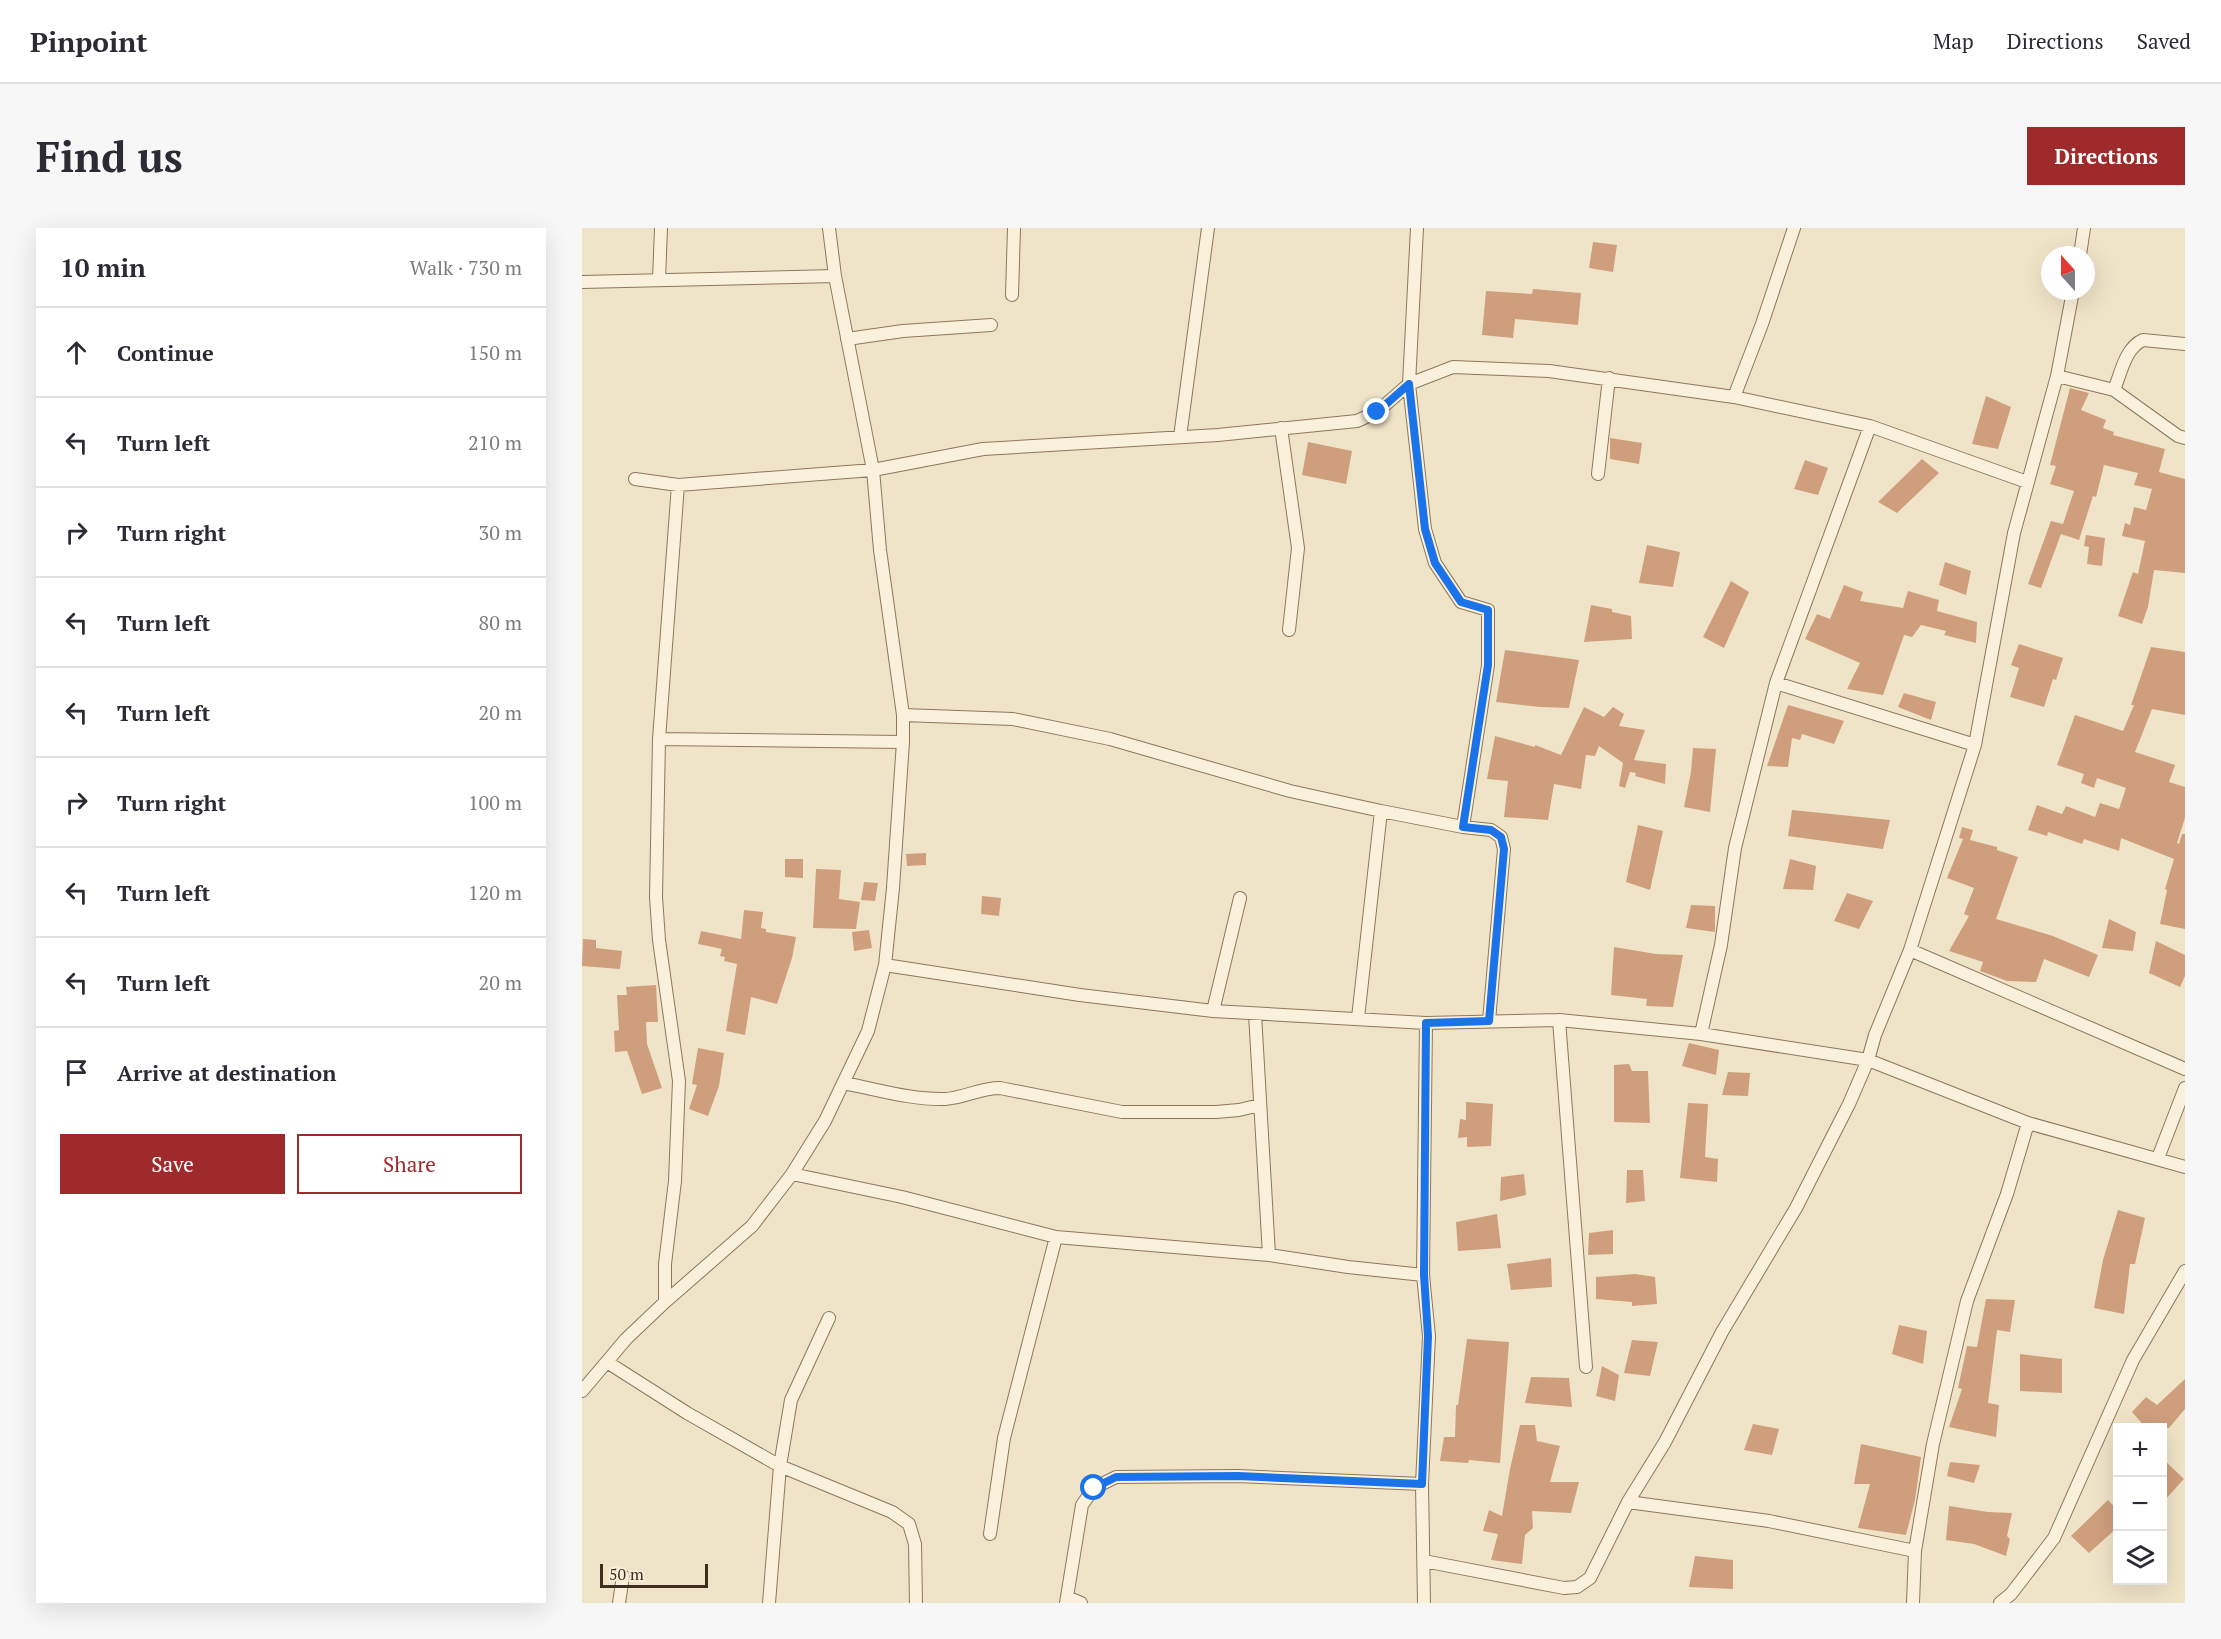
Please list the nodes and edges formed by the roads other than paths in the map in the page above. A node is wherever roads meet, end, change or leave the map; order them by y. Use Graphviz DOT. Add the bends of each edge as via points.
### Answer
graph roads {
  1 [pos="661,228"];
  2 [pos="828,228"];
  3 [pos="1014,228"];
  4 [pos="1208,228"];
  5 [pos="1418,228"];
  6 [pos="1794,228"];
  7 [pos="2084,228"];
  8 [pos="2081,246"];
  9 [pos="835,276"];
  10 [pos="659,280"];
  11 [pos="582,282"];
  12 [pos="1012,295"];
  13 [pos="2071,300"];
  14 [pos="991,326"];
  15 [pos="847,339"];
  16 [pos="2185,344"];
  17 [pos="2057,376"];
  18 [pos="1609,378"];
  19 [pos="1409,384"];
  20 [pos="2114,390"];
  21 [pos="1734,397"];
  22 [pos="1870,426"];
  23 [pos="1281,428"];
  24 [pos="1180,437"];
  25 [pos="2185,438"];
  26 [pos="873,470"];
  27 [pos="1598,474"];
  28 [pos="635,479"];
  29 [pos="2027,482"];
  30 [pos="678,485"];
  31 [pos="1289,630"];
  32 [pos="1776,683"];
  33 [pos="903,716"];
  34 [pos="659,739"];
  35 [pos="903,742"];
  36 [pos="1975,745"];
  37 [pos="1381,812"];
  38 [pos="1463,827"];
  39 [pos="1240,898"];
  40 [pos="1910,950"];
  41 [pos="885,965"];
  42 [pos="1213,1011"];
  43 [pos="1255,1014"];
  44 [pos="1358,1018"];
  45 [pos="1559,1020"];
  46 [pos="1489,1021"];
  47 [pos="1426,1023"];
  48 [pos="1701,1034"];
  49 [pos="1868,1060"];
  50 [pos="2185,1069"];
  51 [pos="843,1083"];
  52 [pos="2185,1088"];
  53 [pos="1260,1105"];
  54 [pos="2028,1123"];
  55 [pos="2158,1158"];
  56 [pos="2185,1167"];
  57 [pos="792,1174"];
  58 [pos="1056,1237"];
  59 [pos="1269,1255"];
  60 [pos="2185,1271"];
  61 [pos="1424,1275"];
  62 [pos="665,1302"];
  63 [pos="829,1318"];
  64 [pos="607,1362"];
  65 [pos="1586,1367"];
  66 [pos="582,1391"];
  67 [pos="780,1466"];
  68 [pos="1422,1484"];
  69 [pos="1628,1503"];
  70 [pos="990,1534"];
  71 [pos="1915,1551"];
  72 [pos="1424,1561"];
  73 [pos="623,1576"];
  74 [pos="1066,1600"];
  75 [pos="619,1603"];
  76 [pos="768,1603"];
  77 [pos="915,1603"];
  78 [pos="1081,1603"];
  79 [pos="1424,1603"];
  80 [pos="1913,1603"];
  81 [pos="2001,1603"];
  1 -- 10 [label="street"];
  2 -- 9 [label="street"];
  3 -- 12 [label="street"];
  4 -- 24 [label="street"];
  5 -- 19 [label="street"];
  6 -- 21 [label="street"];
  7 -- 8 [label="street"];
  9 -- 10 [label="street"];
  9 -- 15 [label="street"];
  10 -- 11 [label="street"];
  13 -- 17 [label="street"];
  14 -- 15 [label="street"];
  15 -- 26 [label="street"];
  16 -- 20 [label="street" via="2143,340 2137,343 2131,348"];
  17 -- 20 [label="street"];
  17 -- 29 [label="street"];
  18 -- 19 [label="street" via="1453,367"];
  18 -- 21 [label="street"];
  18 -- 27 [label="street"];
  19 -- 23 [label="street" via="1377,412 1357,421"];
  19 -- 38 [label="street" via="1425,529 1435,563 1461,602 1488,610 1488,665"];
  20 -- 25 [label="street"];
  21 -- 22 [label="street"];
  22 -- 29 [label="street"];
  22 -- 32 [label="street"];
  23 -- 24 [label="street"];
  23 -- 31 [label="street" via="1298,548"];
  24 -- 26 [label="street" via="982,449"];
  26 -- 30 [label="street"];
  26 -- 33 [label="street"];
  28 -- 30 [label="street"];
  29 -- 36 [label="street"];
  30 -- 34 [label="street"];
  32 -- 36 [label="street"];
  32 -- 48 [label="street" via="1735,848 1721,945"];
  33 -- 35 [label="street"];
  33 -- 37 [label="street" via="1013,719 1110,739 1290,791"];
  34 -- 35 [label="street"];
  34 -- 62 [label="street" via="656,897 679,1081"];
  35 -- 41 [label="street"];
  36 -- 40 [label="street"];
  37 -- 38 [label="street"];
  37 -- 44 [label="street"];
  38 -- 46 [label="street" via="1491,830 1501,837 1504,849"];
  39 -- 42 [label="street"];
  40 -- 49 [label="street"];
  40 -- 50 [label="street"];
  41 -- 42 [label="street"];
  41 -- 51 [label="street" via="868,1032"];
  42 -- 43 [label="street"];
  43 -- 44 [label="street"];
  43 -- 53 [label="street"];
  44 -- 47 [label="street"];
  45 -- 46 [label="street"];
  45 -- 48 [label="street"];
  45 -- 65 [label="street"];
  46 -- 47 [label="street"];
  47 -- 61 [label="street"];
  48 -- 49 [label="street"];
  49 -- 54 [label="street"];
  49 -- 69 [label="street" via="1796,1208"];
  51 -- 53 [label="street" via="935,1099 1000,1088 1122,1112 1216,1112"];
  51 -- 57 [label="street"];
  52 -- 55 [label="street"];
  53 -- 59 [label="street"];
  54 -- 55 [label="street"];
  54 -- 71 [label="street" via="2007,1194 1967,1301 1933,1444"];
  55 -- 56 [label="street"];
  57 -- 58 [label="street" via="902,1197"];
  57 -- 62 [label="street" via="753,1226"];
  58 -- 59 [label="street"];
  58 -- 70 [label="street" via="1004,1438"];
  59 -- 61 [label="street"];
  60 -- 81 [label="street" via="2133,1360 2054,1538"];
  61 -- 68 [label="street" via="1428,1336"];
  62 -- 64 [label="street"];
  63 -- 67 [label="street" via="791,1400"];
  64 -- 66 [label="street"];
  64 -- 67 [label="street"];
  67 -- 76 [label="street"];
  67 -- 77 [label="street" via="892,1512 909,1524 915,1544"];
  68 -- 72 [label="street"];
  68 -- 74 [label="street" via="1238,1476 1116,1477 1094,1488 1082,1505"];
  69 -- 71 [label="street" via="1769,1521"];
  69 -- 72 [label="street" via="1590,1578 1577,1587 1564,1588"];
  71 -- 80 [label="street"];
  72 -- 79 [label="street"];
  73 -- 75 [label="street"];
  74 -- 78 [label="street"];
}
